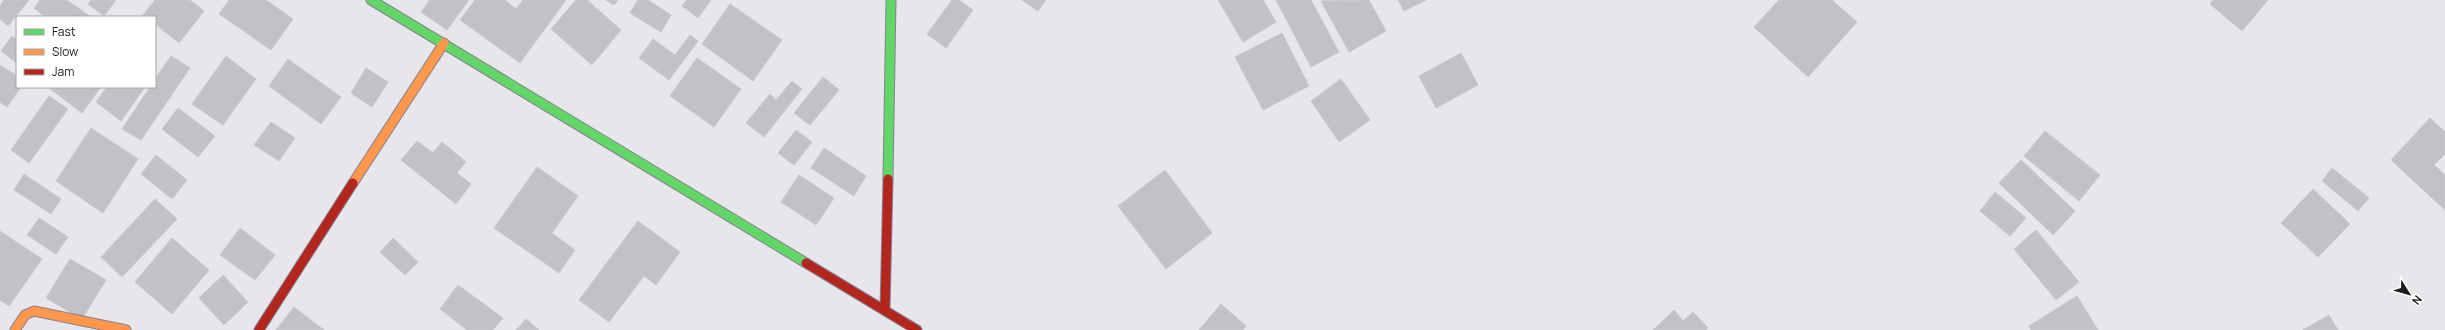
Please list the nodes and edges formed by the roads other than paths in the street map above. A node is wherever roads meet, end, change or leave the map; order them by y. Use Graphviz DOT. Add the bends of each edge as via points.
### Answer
graph roads {
  1 [pos="371,0"];
  2 [pos="891,0"];
  3 [pos="444,44"];
  4 [pos="885,310"];
  5 [pos="15,330"];
  6 [pos="126,330"];
  7 [pos="259,330"];
  8 [pos="917,330"];
  1 -- 3 [label="street"];
  2 -- 4 [label="street"];
  3 -- 4 [label="street"];
  3 -- 7 [label="street"];
  4 -- 8 [label="street"];
  5 -- 6 [label="street" via="25,315 34,312"];
}
